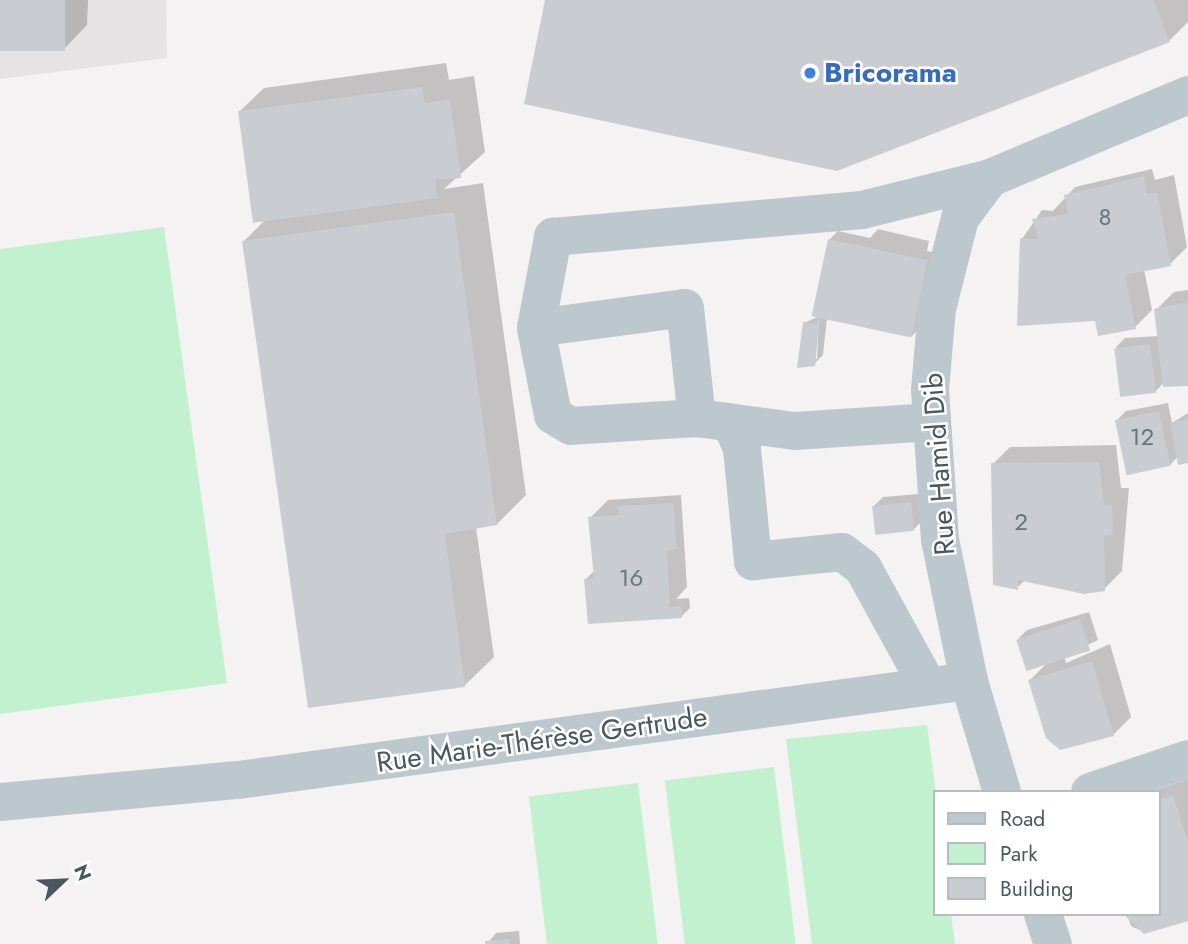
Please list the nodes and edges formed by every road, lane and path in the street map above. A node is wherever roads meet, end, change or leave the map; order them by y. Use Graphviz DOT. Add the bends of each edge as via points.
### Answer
graph roads {
  1 [pos="1188,95"];
  2 [pos="990,178"];
  3 [pos="536,328"];
  4 [pos="714,422"];
  5 [pos="932,422"];
  6 [pos="969,681"];
  7 [pos="928,687"];
  8 [pos="1188,759"];
  9 [pos="1001,790"];
  10 [pos="1096,790"];
  11 [pos="0,802"];
  12 [pos="1044,916"];
  13 [pos="1053,944"];
  1 -- 2 [label="street"];
  2 -- 3 [label="street" via="862,211 553,237"];
  2 -- 5 [label="street, Rue Hamid Dib" via="960,218 937,309"];
  3 -- 4 [label="street" via="553,415 571,426"];
  3 -- 4 [label="street" via="685,308"];
  4 -- 5 [label="street" via="795,431"];
  4 -- 7 [label="street" via="742,449 753,561 842,552 863,568"];
  5 -- 6 [label="street, Rue Hamid Dib" via="940,540"];
  6 -- 7 [label="street, Rue Marie-Thérèse Gertrude"];
  6 -- 9 [label="street"];
  7 -- 11 [label="street, Rue Marie-Thérèse Gertrude" via="238,780"];
  8 -- 10 [label="street"];
  12 -- 13 [label="street"];
}
